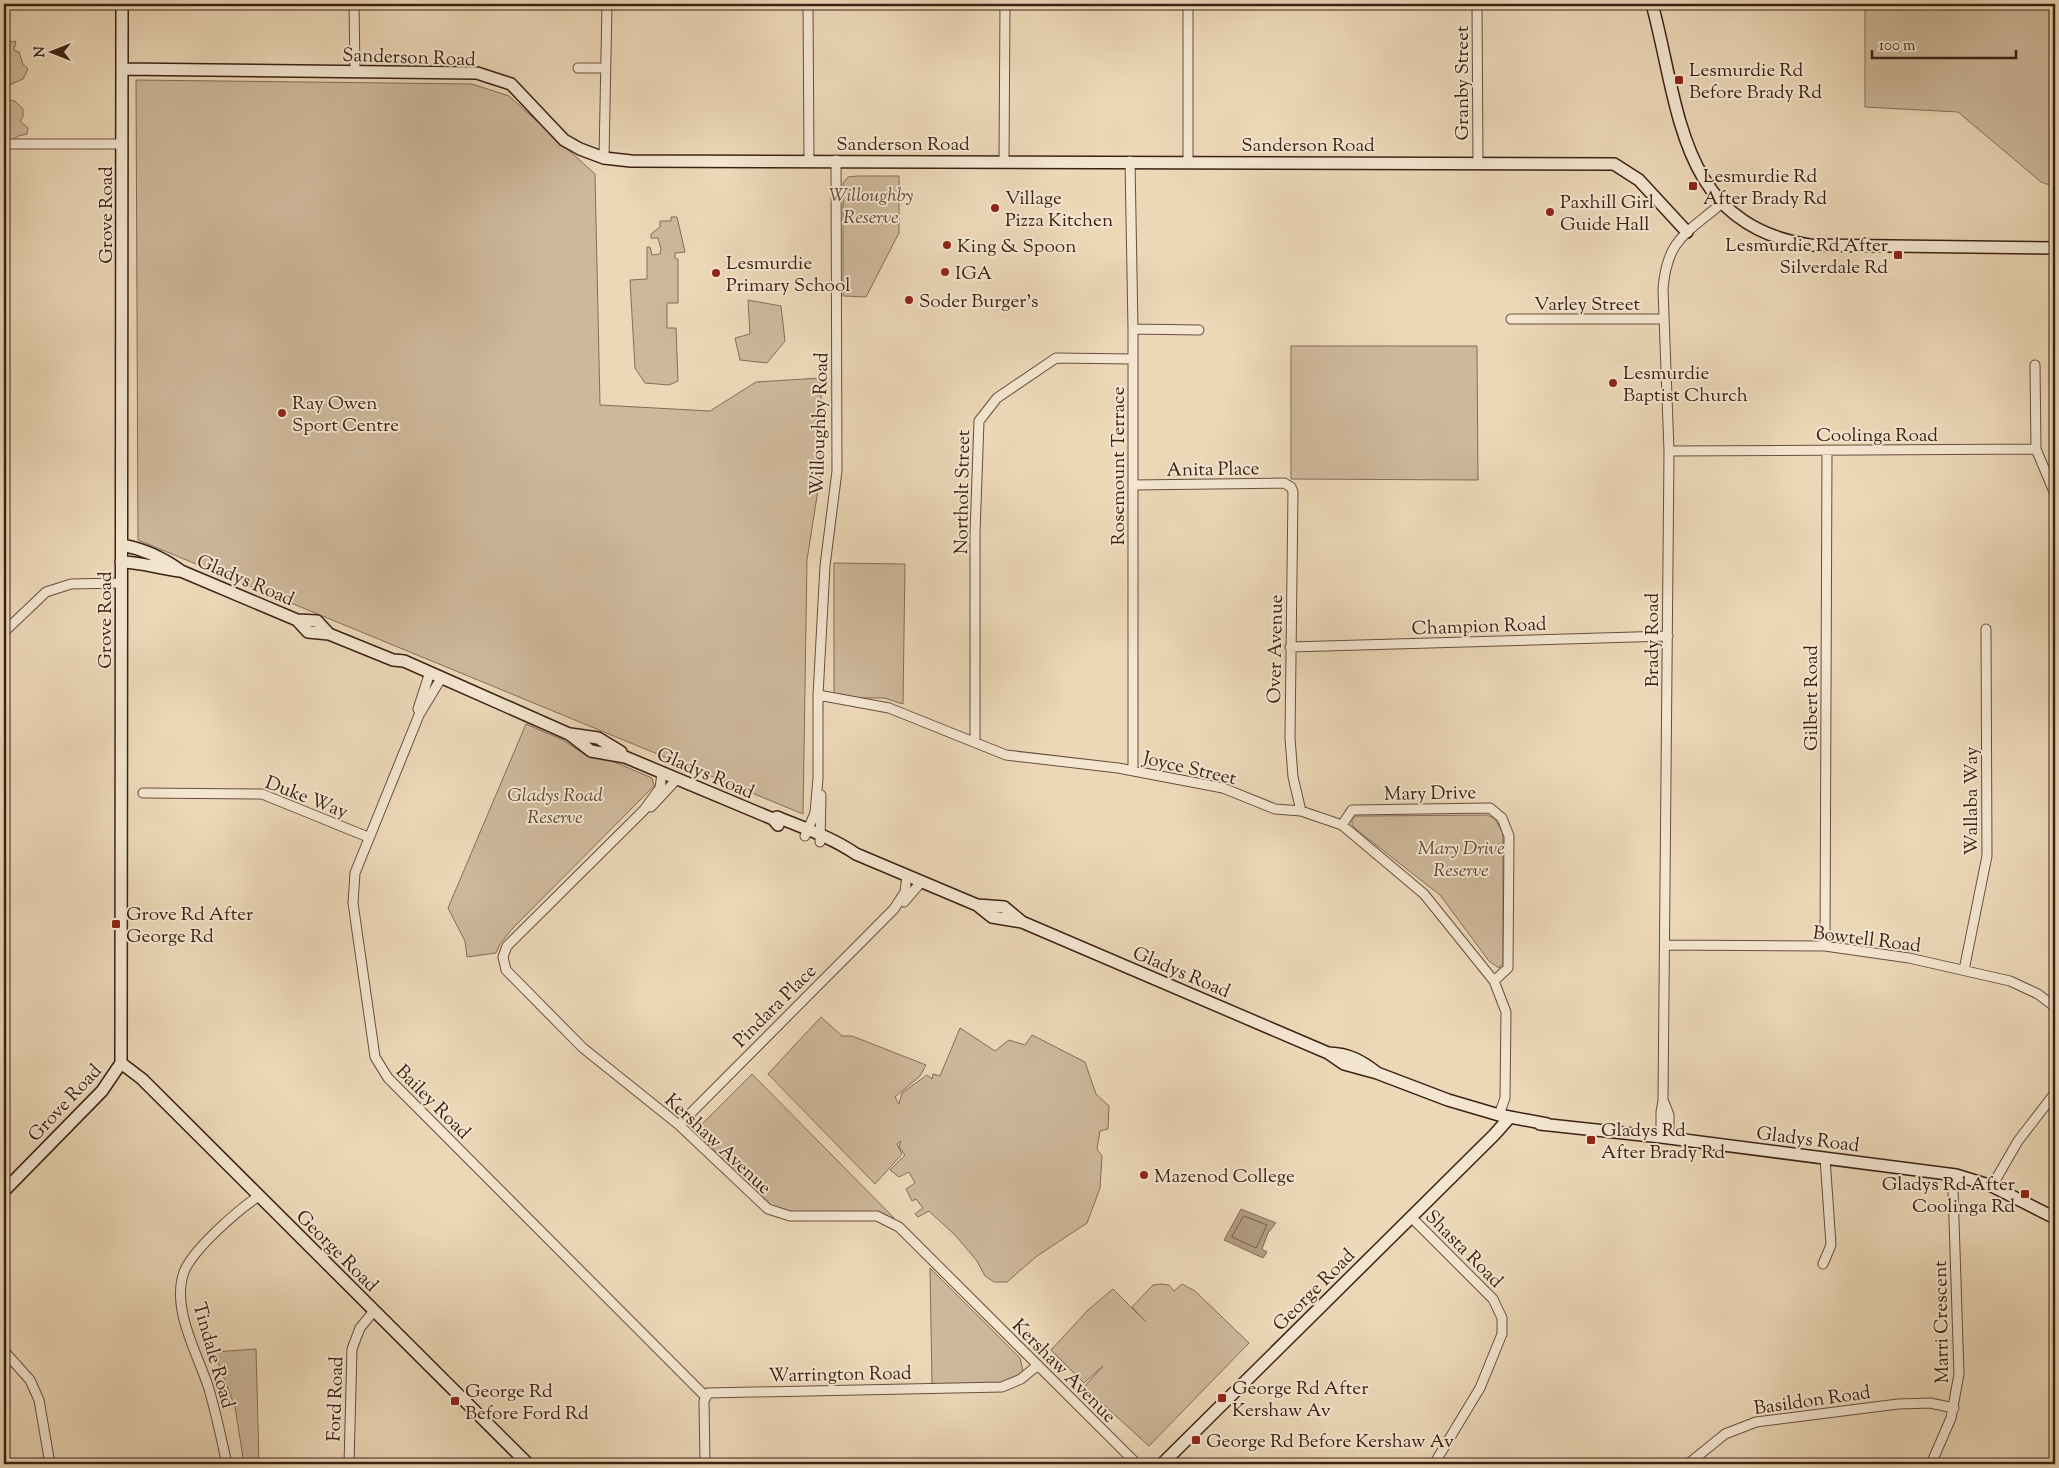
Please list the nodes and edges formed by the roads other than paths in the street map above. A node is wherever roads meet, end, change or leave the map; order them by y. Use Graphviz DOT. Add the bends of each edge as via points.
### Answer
graph roads {
  1 [pos="122,4"];
  2 [pos="354,4"];
  3 [pos="607,4"];
  4 [pos="808,4"];
  5 [pos="1005,4"];
  6 [pos="1188,4"];
  7 [pos="1477,4"];
  8 [pos="1652,4"];
  9 [pos="122,68"];
  10 [pos="578,68"];
  11 [pos="605,68"];
  12 [pos="355,71"];
  13 [pos="4,144"];
  14 [pos="122,144"];
  15 [pos="604,158"];
  16 [pos="809,160"];
  17 [pos="836,160"];
  18 [pos="1004,160"];
  19 [pos="1130,161"];
  20 [pos="1188,162"];
  21 [pos="1478,162"];
  22 [pos="1722,203"];
  23 [pos="1687,232"];
  24 [pos="2055,248"];
  25 [pos="1512,319"];
  26 [pos="1663,319"];
  27 [pos="1133,329"];
  28 [pos="1199,330"];
  29 [pos="1133,358"];
  30 [pos="2035,365"];
  31 [pos="2036,449"];
  32 [pos="1827,450"];
  33 [pos="1669,451"];
  34 [pos="1134,485"];
  35 [pos="1291,488"];
  36 [pos="2055,494"];
  37 [pos="122,545"];
  38 [pos="121,562"];
  39 [pos="181,571"];
  40 [pos="121,583"];
  41 [pos="1986,629"];
  42 [pos="4,632"];
  43 [pos="1668,636"];
  44 [pos="1290,647"];
  45 [pos="429,675"];
  46 [pos="440,680"];
  47 [pos="818,695"];
  48 [pos="419,715"];
  49 [pos="975,741"];
  50 [pos="1133,771"];
  51 [pos="662,773"];
  52 [pos="818,778"];
  53 [pos="676,779"];
  54 [pos="143,793"];
  55 [pos="644,810"];
  56 [pos="1301,811"];
  57 [pos="1342,825"];
  58 [pos="806,833"];
  59 [pos="368,837"];
  60 [pos="821,839"];
  61 [pos="907,875"];
  62 [pos="922,881"];
  63 [pos="894,910"];
  64 [pos="1666,945"];
  65 [pos="1825,946"];
  66 [pos="1964,970"];
  67 [pos="1494,981"];
  68 [pos="2055,1008"];
  69 [pos="121,1063"];
  70 [pos="2055,1093"];
  71 [pos="1502,1119"];
  72 [pos="679,1125"];
  73 [pos="1664,1138"];
  74 [pos="1825,1158"];
  75 [pos="1956,1174"];
  76 [pos="1992,1186"];
  77 [pos="4,1191"];
  78 [pos="259,1196"];
  79 [pos="1411,1217"];
  80 [pos="2055,1218"];
  81 [pos="1823,1264"];
  82 [pos="374,1311"];
  83 [pos="4,1351"];
  84 [pos="1038,1365"];
  85 [pos="705,1396"];
  86 [pos="1954,1408"];
  87 [pos="50,1464"];
  88 [pos="227,1464"];
  89 [pos="349,1464"];
  90 [pos="528,1464"];
  91 [pos="705,1464"];
  92 [pos="1137,1464"];
  93 [pos="1162,1464"];
  94 [pos="1434,1464"];
  95 [pos="1688,1464"];
  96 [pos="1931,1464"];
  1 -- 9 [label="street, Grove Road"];
  2 -- 12 [label="street"];
  3 -- 11 [label="street"];
  4 -- 16 [label="street"];
  5 -- 18 [label="street"];
  6 -- 20 [label="street"];
  7 -- 21 [label="street, Granby Street"];
  8 -- 22 [label="street" via="1683,134 1700,175"];
  9 -- 12 [label="street, Sanderson Road"];
  9 -- 14 [label="street, Grove Road"];
  10 -- 11 [label="street"];
  11 -- 15 [label="street"];
  12 -- 15 [label="street, Sanderson Road" via="477,73 512,84 564,140"];
  13 -- 14 [label="street"];
  14 -- 37 [label="street, Grove Road"];
  15 -- 16 [label="street, Sanderson Road" via="631,161"];
  16 -- 17 [label="street, Sanderson Road"];
  17 -- 18 [label="street, Sanderson Road"];
  17 -- 47 [label="street, Willoughby Road" via="837,471 826,566"];
  18 -- 19 [label="street, Sanderson Road"];
  19 -- 20 [label="street, Sanderson Road"];
  19 -- 27 [label="street, Rosemount Terrace"];
  20 -- 21 [label="street, Sanderson Road"];
  21 -- 23 [label="street, Sanderson Road" via="1614,164 1639,180"];
  22 -- 23 [label="street, Brady Road"];
  22 -- 24 [label="street" via="1762,231 1781,240 1810,245"];
  23 -- 26 [label="street, Brady Road" via="1667,258"];
  25 -- 26 [label="street, Varley Street"];
  26 -- 33 [label="street, Brady Road"];
  27 -- 28 [label="street"];
  27 -- 29 [label="street, Rosemount Terrace"];
  29 -- 34 [label="street, Rosemount Terrace"];
  29 -- 49 [label="street, Northolt Street" via="1056,358 997,398 978,421"];
  30 -- 31 [label="street"];
  31 -- 32 [label="street, Coolinga Road"];
  31 -- 36 [label="street"];
  32 -- 33 [label="street, Coolinga Road"];
  32 -- 65 [label="street, Gilbert Road"];
  33 -- 43 [label="street, Brady Road"];
  34 -- 35 [label="street, Anita Place" via="1284,483"];
  34 -- 50 [label="street, Rosemount Terrace"];
  35 -- 44 [label="street, Over Avenue"];
  37 -- 38 [label="street, Grove Road"];
  37 -- 39 [label="street, Gladys Road" via="144,550"];
  38 -- 39 [label="street, Gladys Road"];
  38 -- 40 [label="street, Grove Road"];
  39 -- 45 [label="street, Gladys Road" via="296,620 317,621 329,634 393,660 399,659"];
  40 -- 42 [label="street" via="71,584 46,592"];
  40 -- 69 [label="street, Grove Road"];
  41 -- 66 [label="street, Wallaba Way" via="1987,856"];
  43 -- 44 [label="street, Champion Road"];
  43 -- 64 [label="street, Brady Road"];
  44 -- 56 [label="street, Over Avenue" via="1290,753"];
  45 -- 46 [label="street, Gladys Road"];
  45 -- 48 [label="street, Bailey Road"];
  46 -- 48 [label="street, Bailey Road"];
  46 -- 51 [label="street, Gladys Road" via="474,691 569,734 591,751 625,757"];
  47 -- 49 [label="street, Joyce Street" via="889,708"];
  47 -- 52 [label="street, Willoughby Road"];
  48 -- 59 [label="street, Bailey Road"];
  49 -- 50 [label="street, Joyce Street" via="1006,755"];
  50 -- 56 [label="street, Joyce Street" via="1223,788 1276,809"];
  51 -- 53 [label="street, Gladys Road"];
  51 -- 55 [label="street, Kershaw Avenue" via="660,788"];
  52 -- 58 [label="street, Willoughby Road" via="815,814"];
  52 -- 60 [label="street, Willoughby Road" via="821,788"];
  53 -- 55 [label="street, Kershaw Avenue" via="652,806"];
  53 -- 58 [label="street, Gladys Road" via="773,819 777,817"];
  54 -- 59 [label="street, Duke Way" via="262,794"];
  55 -- 72 [label="street, Kershaw Avenue" via="507,946 503,961 509,974 573,1038"];
  56 -- 57 [label="street, Joyce Street"];
  57 -- 67 [label="street, Joyce Street" via="1424,894"];
  57 -- 67 [label="street, Mary Drive" via="1352,810 1490,808 1502,818 1509,836 1508,968"];
  58 -- 60 [label="street, Gladys Road"];
  59 -- 85 [label="street, Bailey Road" via="355,873 353,895 372,1048 378,1066"];
  60 -- 61 [label="street, Gladys Road" via="843,845 856,854"];
  61 -- 62 [label="street, Gladys Road"];
  61 -- 63 [label="street, Pindara Place" via="905,892"];
  62 -- 63 [label="street, Pindara Place"];
  62 -- 71 [label="street, Gladys Road" via="977,904 992,917 1022,922 1328,1052 1361,1060 1377,1073 1448,1100 1467,1112"];
  63 -- 72 [label="street, Pindara Place"];
  64 -- 65 [label="street, Bowtell Road"];
  64 -- 73 [label="street, Brady Road" via="1664,1101 1669,1115"];
  65 -- 66 [label="street, Bowtell Road"];
  66 -- 68 [label="street, Bowtell Road" via="2010,981 2038,994"];
  67 -- 71 [label="street, Joyce Street" via="1506,1012"];
  69 -- 77 [label="street, Grove Road" via="102,1091"];
  69 -- 78 [label="street, George Road" via="142,1079"];
  70 -- 76 [label="street" via="2018,1140"];
  71 -- 73 [label="street, Gladys Road"];
  71 -- 79 [label="street, George Road" via="1489,1138"];
  72 -- 84 [label="street, Kershaw Avenue" via="774,1213 790,1216 868,1215 893,1222"];
  73 -- 74 [label="street, Gladys Road"];
  74 -- 75 [label="street, Gladys Road"];
  74 -- 81 [label="street" via="1831,1245"];
  75 -- 76 [label="street, Gladys Road"];
  75 -- 86 [label="street, Marri Crescent" via="1953,1189 1959,1367"];
  76 -- 80 [label="street, Gladys Road"];
  78 -- 82 [label="street, George Road"];
  78 -- 88 [label="street, Tindale Road" via="197,1252 188,1263 183,1279 186,1324 208,1386"];
  79 -- 93 [label="street, George Road"];
  79 -- 94 [label="street, Shasta Road" via="1493,1299 1502,1318 1502,1334 1480,1388"];
  82 -- 89 [label="street, Ford Road" via="357,1333 350,1355"];
  82 -- 90 [label="street, George Road"];
  83 -- 87 [label="street" via="30,1380 39,1400"];
  84 -- 85 [label="street, Warrington Road" via="1021,1380 1002,1387 718,1391"];
  84 -- 92 [label="street, Kershaw Avenue"];
  85 -- 91 [label="street"];
  86 -- 95 [label="street, Basildon Road" via="1930,1403 1898,1404 1756,1422 1725,1434"];
  86 -- 96 [label="street, Marri Crescent"];
}
